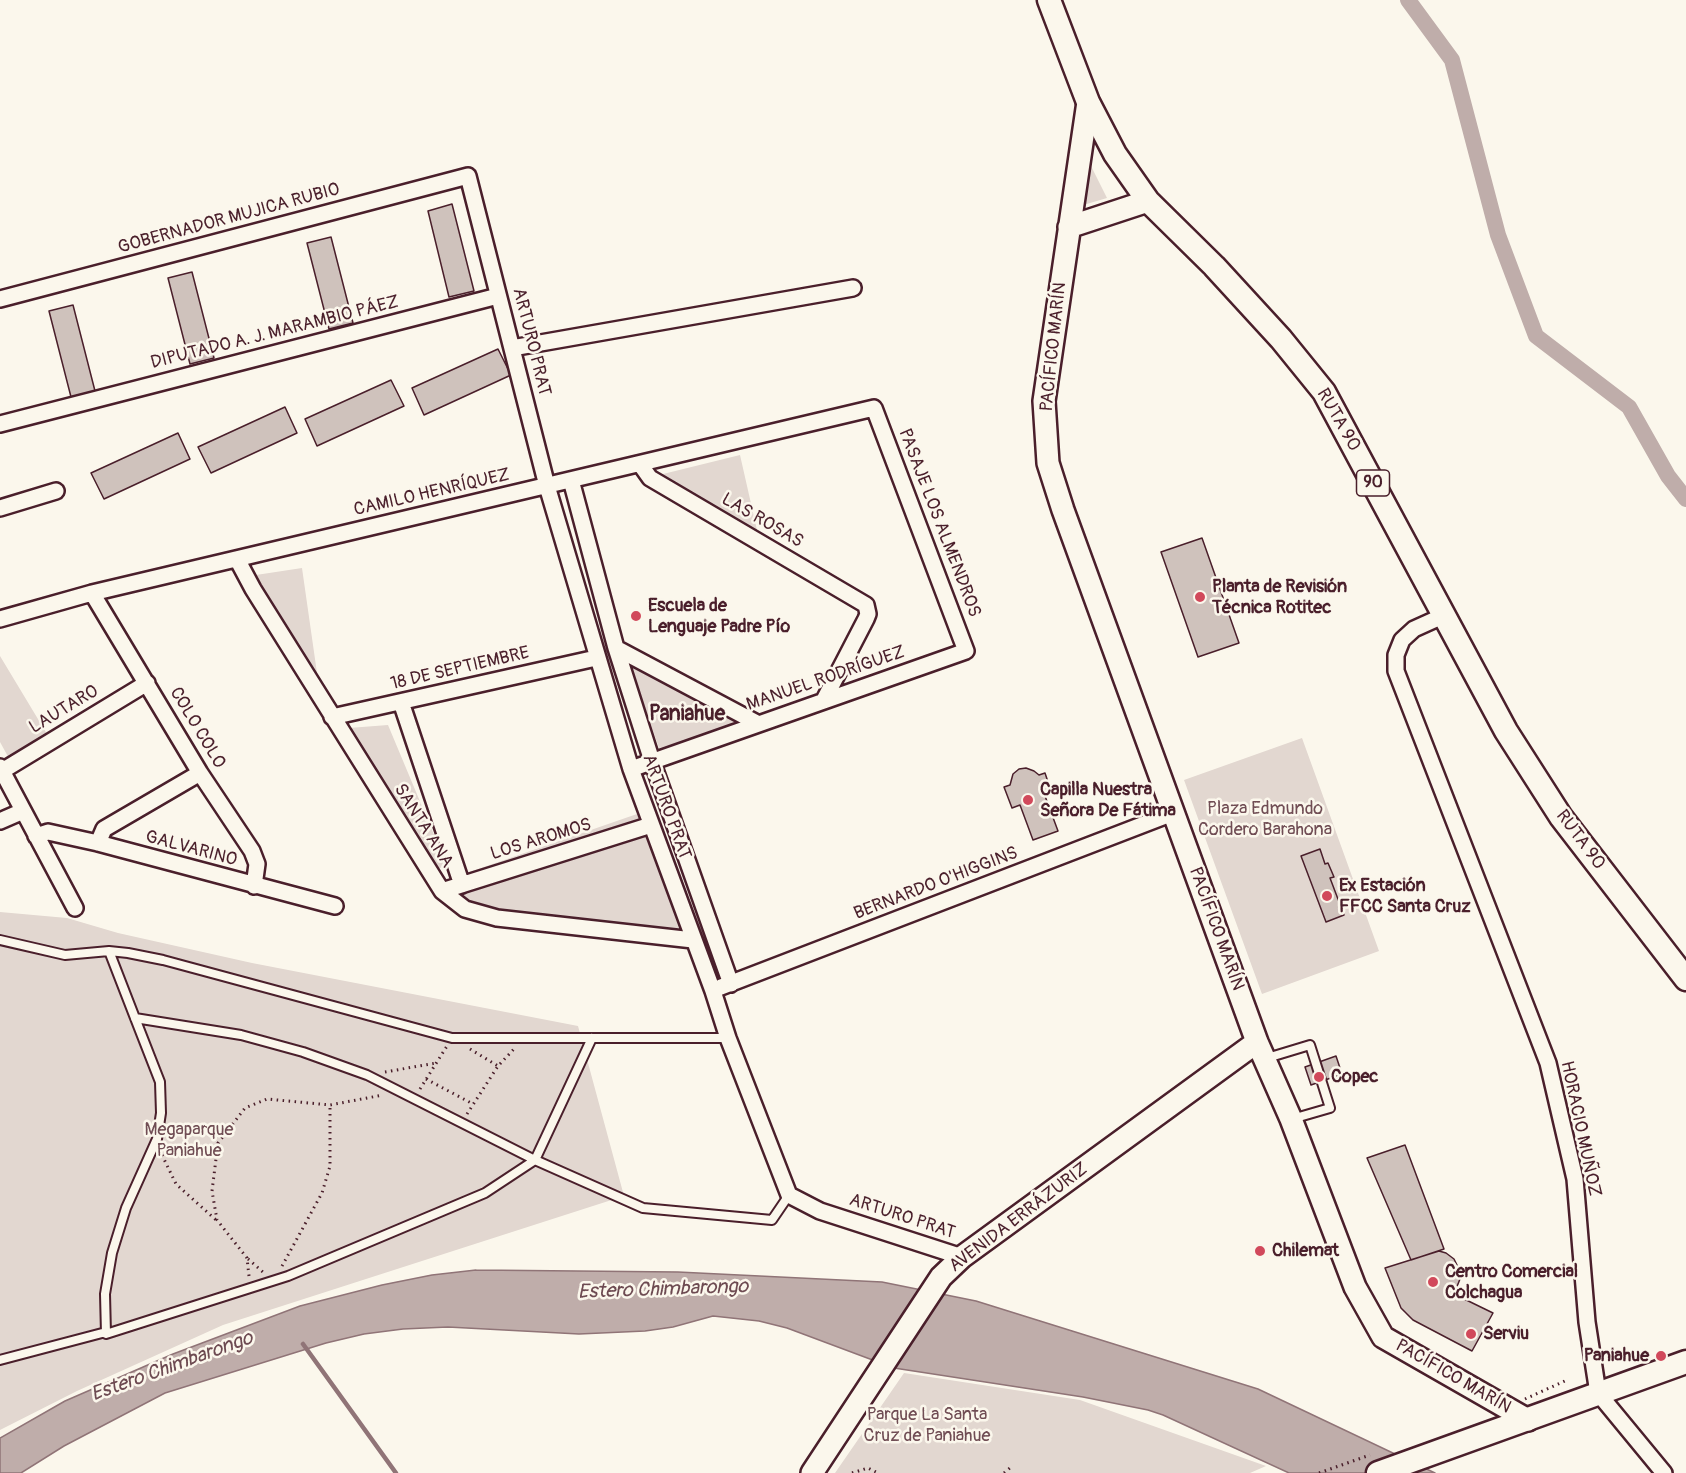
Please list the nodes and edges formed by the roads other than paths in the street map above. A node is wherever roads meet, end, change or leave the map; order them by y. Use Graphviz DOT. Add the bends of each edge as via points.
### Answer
graph roads {
  1 [pos="1049,0"];
  2 [pos="1088,102"];
  3 [pos="468,176"];
  4 [pos="1148,201"];
  5 [pos="1069,227"];
  6 [pos="853,288"];
  7 [pos="498,296"];
  8 [pos="0,299"];
  9 [pos="512,348"];
  10 [pos="874,408"];
  11 [pos="0,424"];
  12 [pos="640,464"];
  13 [pos="571,480"];
  14 [pos="547,486"];
  15 [pos="56,491"];
  16 [pos="0,508"];
  17 [pos="237,559"];
  18 [pos="92,593"];
  19 [pos="1445,615"];
  20 [pos="0,619"];
  21 [pos="616,648"];
  22 [pos="966,651"];
  23 [pos="596,658"];
  24 [pos="147,683"];
  25 [pos="824,700"];
  26 [pos="401,702"];
  27 [pos="332,717"];
  28 [pos="758,723"];
  29 [pos="652,761"];
  30 [pos="1,769"];
  31 [pos="631,769"];
  32 [pos="200,773"];
  33 [pos="23,811"];
  34 [pos="1173,813"];
  35 [pos="0,822"];
  36 [pos="651,825"];
  37 [pos="36,836"];
  38 [pos="98,843"];
  39 [pos="462,885"];
  40 [pos="254,886"];
  41 [pos="442,891"];
  42 [pos="335,906"];
  43 [pos="75,908"];
  44 [pos="0,940"];
  45 [pos="693,940"];
  46 [pos="109,951"];
  47 [pos="1686,979"];
  48 [pos="731,984"];
  49 [pos="713,991"];
  50 [pos="135,1018"];
  51 [pos="592,1038"];
  52 [pos="728,1038"];
  53 [pos="1261,1051"];
  54 [pos="1291,1119"];
  55 [pos="535,1160"];
  56 [pos="789,1195"];
  57 [pos="962,1257"];
  58 [pos="106,1332"];
  59 [pos="0,1360"];
  60 [pos="1686,1362"];
  61 [pos="1598,1393"];
  62 [pos="1528,1420"];
  63 [pos="812,1473"];
  64 [pos="1378,1473"];
  65 [pos="1664,1473"];
  1 -- 2 [label="main road, RUTA 90 / 90"];
  2 -- 4 [label="main road, RUTA 90 / 90" via="1115,154"];
  2 -- 5 [label="street, PACÍFICO MARÍN"];
  3 -- 7 [label="street, ARTURO PRAT"];
  3 -- 8 [label="street, GOBERNADOR MUJICA RUBIO"];
  4 -- 5 [label="street"];
  4 -- 19 [label="main road, RUTA 90 / 90" via="1229,282 1324,392"];
  5 -- 34 [label="street, PACÍFICO MARÍN" via="1044,400 1047,463"];
  6 -- 9 [label="street"];
  7 -- 9 [label="street, ARTURO PRAT"];
  7 -- 11 [label="street, DIPUTADO A. J. MARAMBIO PÁEZ"];
  9 -- 14 [label="street, ARTURO PRAT"];
  10 -- 12 [label="street, CAMILO HENRÍQUEZ"];
  10 -- 22 [label="street, PASAJE LOS ALMENDROS"];
  12 -- 13 [label="street, CAMILO HENRÍQUEZ"];
  12 -- 25 [label="street, LAS ROSAS" via="650,478 863,602 868,609 866,619"];
  13 -- 14 [label="street, CAMILO HENRÍQUEZ"];
  13 -- 21 [label="street, ARTURO PRAT"];
  14 -- 17 [label="street, CAMILO HENRÍQUEZ"];
  14 -- 23 [label="street, ARTURO PRAT"];
  15 -- 16 [label="street"];
  17 -- 18 [label="street, CAMILO HENRÍQUEZ"];
  17 -- 27 [label="street, SANTA ANA"];
  18 -- 20 [label="street, CAMILO HENRÍQUEZ"];
  18 -- 24 [label="street, COLO COLO"];
  19 -- 47 [label="main road, RUTA 90 / 90" via="1506,731 1562,817"];
  19 -- 61 [label="street, HORACIO MUÑOZ" via="1407,634 1398,647 1396,671 1548,1063 1575,1179 1587,1322"];
  21 -- 28 [label="street"];
  21 -- 29 [label="street, ARTURO PRAT"];
  22 -- 25 [label="street, MANUEL RODRÍGUEZ"];
  23 -- 26 [label="street, 18 DE SEPTIEMBRE"];
  23 -- 31 [label="street, ARTURO PRAT"];
  24 -- 30 [label="street, LAUTARO"];
  24 -- 32 [label="street, COLO COLO"];
  25 -- 28 [label="street, MANUEL RODRÍGUEZ"];
  26 -- 27 [label="street, 18 DE SEPTIEMBRE"];
  26 -- 39 [label="street"];
  27 -- 41 [label="street, SANTA ANA"];
  28 -- 29 [label="street, MANUEL RODRÍGUEZ"];
  29 -- 31 [label="street, MANUEL RODRÍGUEZ"];
  29 -- 48 [label="street, ARTURO PRAT"];
  30 -- 33 [label="street"];
  31 -- 36 [label="street, ARTURO PRAT"];
  32 -- 38 [label="street" via="104,829"];
  32 -- 40 [label="street, COLO COLO" via="252,851 257,864"];
  33 -- 35 [label="street"];
  33 -- 37 [label="street"];
  34 -- 48 [label="street, BERNARDO O'HIGGINS"];
  34 -- 53 [label="street, PACÍFICO MARÍN"];
  36 -- 39 [label="street, LOS AROMOS"];
  36 -- 45 [label="street, ARTURO PRAT"];
  37 -- 38 [label="street, GALVARINO" via="48,832"];
  37 -- 43 [label="street"];
  38 -- 40 [label="street, GALVARINO"];
  39 -- 41 [label="street, LOS AROMOS"];
  40 -- 42 [label="street, GALVARINO"];
  41 -- 45 [label="street, SANTA ANA" via="465,909 497,918"];
  44 -- 46 [label="lane" via="64,955"];
  45 -- 49 [label="street, ARTURO PRAT"];
  46 -- 50 [label="lane"];
  46 -- 51 [label="lane" via="163,960 452,1038"];
  48 -- 49 [label="street, BERNARDO O'HIGGINS"];
  49 -- 52 [label="street, ARTURO PRAT"];
  50 -- 55 [label="lane" via="241,1035 303,1052 367,1076"];
  50 -- 58 [label="lane" via="160,1082 161,1113 157,1139 126,1208 112,1253 105,1294"];
  51 -- 52 [label="lane"];
  51 -- 55 [label="lane"];
  52 -- 56 [label="street, ARTURO PRAT"];
  53 -- 54 [label="street, PACÍFICO MARÍN"];
  53 -- 54 [label="lane" via="1310,1045 1330,1108"];
  53 -- 57 [label="street, AVENIDA ERRÁZURIZ"];
  54 -- 62 [label="street, PACÍFICO MARÍN" via="1355,1287 1383,1337"];
  55 -- 56 [label="lane" via="643,1209 772,1220"];
  55 -- 58 [label="lane" via="485,1193 274,1281"];
  56 -- 57 [label="street, ARTURO PRAT" via="819,1211"];
  57 -- 63 [label="street, AVENIDA ERRÁZURIZ" via="941,1277"];
  58 -- 59 [label="lane"];
  60 -- 61 [label="main road"];
  61 -- 62 [label="main road"];
  61 -- 65 [label="street"];
  62 -- 64 [label="main road"];
}
